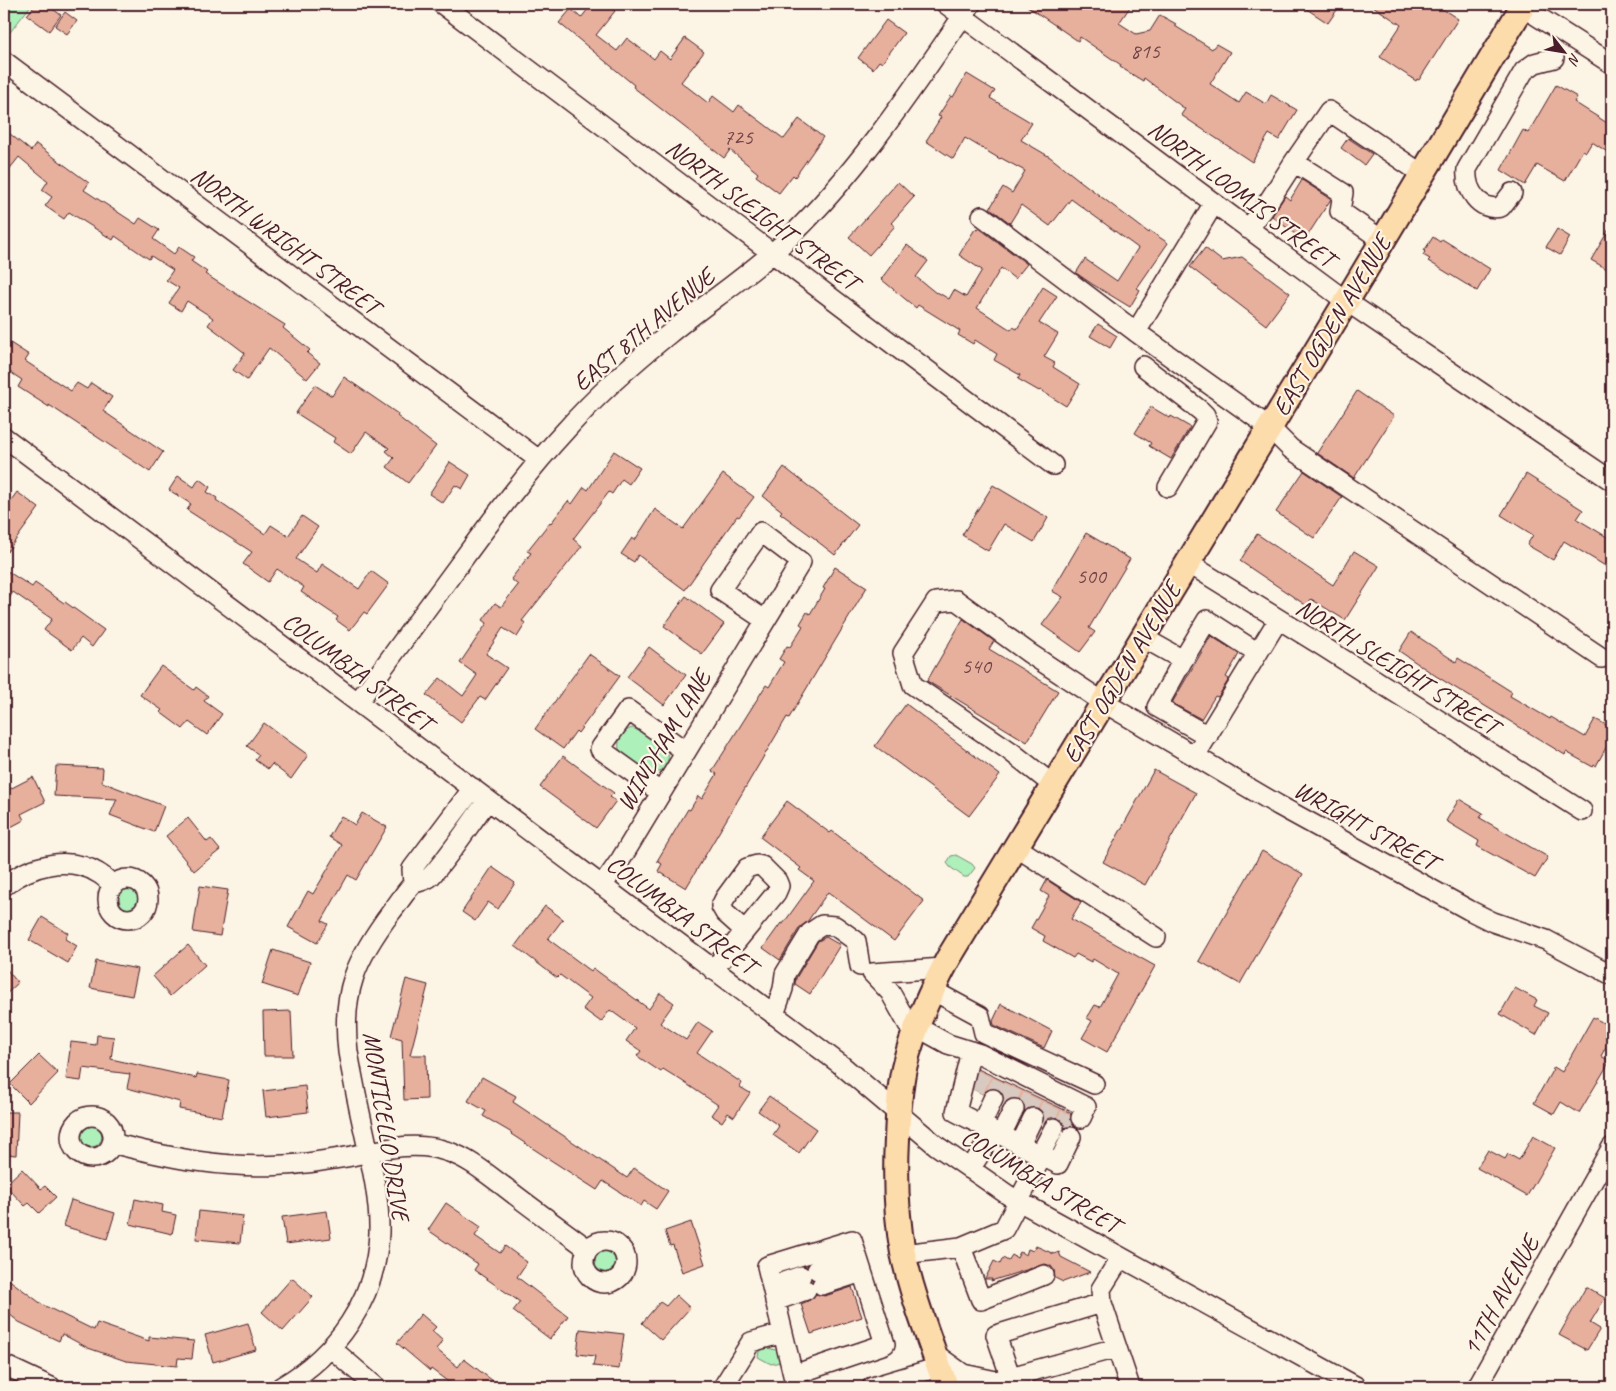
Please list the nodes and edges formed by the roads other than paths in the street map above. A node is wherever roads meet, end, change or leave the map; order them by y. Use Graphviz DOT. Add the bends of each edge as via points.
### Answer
graph roads {
  1 [pos="442,4"];
  2 [pos="946,4"];
  3 [pos="1521,5"];
  4 [pos="967,10"];
  5 [pos="4,60"];
  6 [pos="1612,64"];
  7 [pos="1294,162"];
  8 [pos="1422,174"];
  9 [pos="1468,185"];
  10 [pos="1512,193"];
  11 [pos="1214,203"];
  12 [pos="982,216"];
  13 [pos="1248,229"];
  14 [pos="1382,240"];
  15 [pos="772,252"];
  16 [pos="1346,301"];
  17 [pos="1136,332"];
  18 [pos="1143,366"];
  19 [pos="1270,427"];
  20 [pos="4,437"];
  21 [pos="539,460"];
  22 [pos="1053,464"];
  23 [pos="1612,481"];
  24 [pos="1168,487"];
  25 [pos="1188,563"];
  26 [pos="765,620"];
  27 [pos="1278,620"];
  28 [pos="1142,637"];
  29 [pos="1258,653"];
  30 [pos="1602,658"];
  31 [pos="1183,660"];
  32 [pos="358,702"];
  33 [pos="1103,702"];
  34 [pos="1208,736"];
  35 [pos="686,751"];
  36 [pos="1195,756"];
  37 [pos="1053,785"];
  38 [pos="473,788"];
  39 [pos="660,792"];
  40 [pos="488,800"];
  41 [pos="1582,811"];
  42 [pos="1016,847"];
  43 [pos="413,884"];
  44 [pos="4,886"];
  45 [pos="114,886"];
  46 [pos="602,886"];
  47 [pos="744,930"];
  48 [pos="1156,937"];
  49 [pos="860,966"];
  50 [pos="944,968"];
  51 [pos="713,970"];
  52 [pos="1612,975"];
  53 [pos="932,990"];
  54 [pos="774,1015"];
  55 [pos="915,1031"];
  56 [pos="971,1051"];
  57 [pos="1094,1084"];
  58 [pos="1033,1088"];
  59 [pos="898,1111"];
  60 [pos="1023,1114"];
  61 [pos="1008,1138"];
  62 [pos="112,1143"];
  63 [pos="1612,1147"];
  64 [pos="369,1152"];
  65 [pos="970,1169"];
  66 [pos="1019,1200"];
  67 [pos="961,1247"];
  68 [pos="588,1249"];
  69 [pos="904,1254"];
  70 [pos="1121,1257"];
  71 [pos="859,1260"];
  72 [pos="1044,1275"];
  73 [pos="772,1290"];
  74 [pos="1102,1303"];
  75 [pos="784,1333"];
  76 [pos="332,1348"];
  77 [pos="1116,1348"];
  78 [pos="4,1365"];
  79 [pos="940,1369"];
  80 [pos="795,1381"];
  81 [pos="1003,1383"];
  82 [pos="51,1387"];
  83 [pos="281,1387"];
  84 [pos="376,1387"];
  85 [pos="723,1387"];
  86 [pos="872,1387"];
  87 [pos="1130,1387"];
  88 [pos="1357,1387"];
  89 [pos="1477,1387"];
  1 -- 15 [label="street, NORTH SLEIGHT STREET"];
  2 -- 4 [label="street, NORTH LOOMIS STREET"];
  3 -- 6 [label="street"];
  3 -- 8 [label="main road, EAST OGDEN AVENUE"];
  4 -- 11 [label="street, NORTH LOOMIS STREET"];
  4 -- 15 [label="street, EAST 8TH AVENUE" via="902,105 858,162 816,210"];
  5 -- 21 [label="street, NORTH WRIGHT STREET"];
  7 -- 8 [label="street" via="1329,111"];
  7 -- 13 [label="street"];
  7 -- 14 [label="street" via="1343,193 1340,212"];
  8 -- 14 [label="main road, EAST OGDEN AVENUE"];
  9 -- 9 [label="street" via="1467,169 1524,71 1547,60"];
  9 -- 10 [label="street" via="1477,199 1489,207 1501,207"];
  11 -- 13 [label="street, NORTH LOOMIS STREET"];
  11 -- 17 [label="street"];
  12 -- 17 [label="street"];
  13 -- 16 [label="street, NORTH LOOMIS STREET"];
  14 -- 16 [label="main road, EAST OGDEN AVENUE"];
  15 -- 21 [label="street, EAST 8TH AVENUE" via="636,361"];
  15 -- 22 [label="street, NORTH SLEIGHT STREET"];
  16 -- 19 [label="main road, EAST OGDEN AVENUE"];
  16 -- 23 [label="street, NORTH LOOMIS STREET"];
  17 -- 19 [label="street"];
  18 -- 24 [label="street" via="1205,416 1206,421"];
  19 -- 25 [label="main road, EAST OGDEN AVENUE"];
  19 -- 30 [label="street" via="1291,449"];
  20 -- 32 [label="street, COLUMBIA STREET"];
  21 -- 32 [label="street, EAST 8TH AVENUE"];
  25 -- 27 [label="street, NORTH SLEIGHT STREET"];
  25 -- 28 [label="main road, EAST OGDEN AVENUE"];
  26 -- 26 [label="street, WINDHAM LANE" via="720,590 761,532 801,562"];
  26 -- 35 [label="street, WINDHAM LANE"];
  27 -- 29 [label="street"];
  27 -- 41 [label="street, NORTH SLEIGHT STREET"];
  28 -- 31 [label="street"];
  28 -- 33 [label="main road, EAST OGDEN AVENUE"];
  29 -- 31 [label="street" via="1207,620"];
  29 -- 34 [label="street"];
  31 -- 34 [label="street" via="1157,707"];
  32 -- 38 [label="street, COLUMBIA STREET"];
  33 -- 36 [label="street, WRIGHT STREET"];
  33 -- 37 [label="main road, EAST OGDEN AVENUE"];
  33 -- 37 [label="street, WRIGHT STREET" via="956,600 936,602 903,653 913,685 1010,751"];
  34 -- 36 [label="street"];
  35 -- 39 [label="street, WINDHAM LANE"];
  35 -- 39 [label="street" via="628,710 600,749"];
  36 -- 52 [label="street, WRIGHT STREET" via="1469,910 1546,940"];
  37 -- 42 [label="main road, EAST OGDEN AVENUE"];
  38 -- 40 [label="street, COLUMBIA STREET"];
  38 -- 43 [label="street, MONTICELLO DRIVE" via="412,869"];
  39 -- 46 [label="street, WINDHAM LANE"];
  40 -- 43 [label="street, MONTICELLO DRIVE" via="429,879"];
  40 -- 46 [label="street, COLUMBIA STREET"];
  42 -- 48 [label="street"];
  42 -- 50 [label="main road, EAST OGDEN AVENUE"];
  43 -- 64 [label="street, MONTICELLO DRIVE" via="362,956 347,1000 348,1052"];
  44 -- 45 [label="street" via="25,872 53,864 82,866 99,873"];
  46 -- 51 [label="street, COLUMBIA STREET"];
  47 -- 51 [label="street"];
  49 -- 54 [label="street" via="856,941 835,926 822,925 810,933 785,974"];
  50 -- 53 [label="main road, EAST OGDEN AVENUE"];
  50 -- 55 [label="street" via="872,973 890,992"];
  51 -- 54 [label="street, COLUMBIA STREET"];
  53 -- 55 [label="main road, EAST OGDEN AVENUE"];
  53 -- 57 [label="street" via="980,1016 984,1033"];
  54 -- 59 [label="street, COLUMBIA STREET"];
  55 -- 56 [label="street"];
  55 -- 59 [label="main road, EAST OGDEN AVENUE" via="904,1066"];
  56 -- 58 [label="street"];
  56 -- 61 [label="street" via="956,1112"];
  59 -- 65 [label="street, COLUMBIA STREET" via="937,1146"];
  59 -- 69 [label="main road, EAST OGDEN AVENUE" via="895,1177"];
  60 -- 61 [label="street"];
  60 -- 61 [label="street"];
  60 -- 61 [label="street"];
  60 -- 61 [label="street" via="1058,1164"];
  61 -- 65 [label="street" via="982,1151"];
  61 -- 66 [label="street"];
  62 -- 64 [label="street" via="165,1157 230,1165 311,1163"];
  63 -- 89 [label="street, 11TH AVENUE"];
  64 -- 68 [label="street" via="412,1146 430,1147 461,1157"];
  64 -- 76 [label="street, MONTICELLO DRIVE" via="378,1201 377,1251 360,1307"];
  65 -- 66 [label="street, COLUMBIA STREET"];
  66 -- 67 [label="street" via="1004,1228"];
  66 -- 70 [label="street, COLUMBIA STREET"];
  67 -- 69 [label="street"];
  67 -- 72 [label="street" via="981,1300"];
  69 -- 79 [label="main road, EAST OGDEN AVENUE"];
  70 -- 74 [label="street" via="1102,1289"];
  70 -- 88 [label="street, COLUMBIA STREET"];
  71 -- 73 [label="street"];
  71 -- 73 [label="street" via="852,1240 767,1266"];
  71 -- 80 [label="street" via="885,1344"];
  73 -- 75 [label="street"];
  74 -- 77 [label="street"];
  74 -- 81 [label="street" via="996,1335"];
  75 -- 80 [label="street"];
  75 -- 85 [label="street" via="751,1342"];
  76 -- 83 [label="street, MONTICELLO DRIVE"];
  76 -- 84 [label="street"];
  77 -- 81 [label="street"];
  77 -- 87 [label="street"];
  78 -- 82 [label="street"];
  79 -- 81 [label="street"];
  79 -- 86 [label="street"];
}
